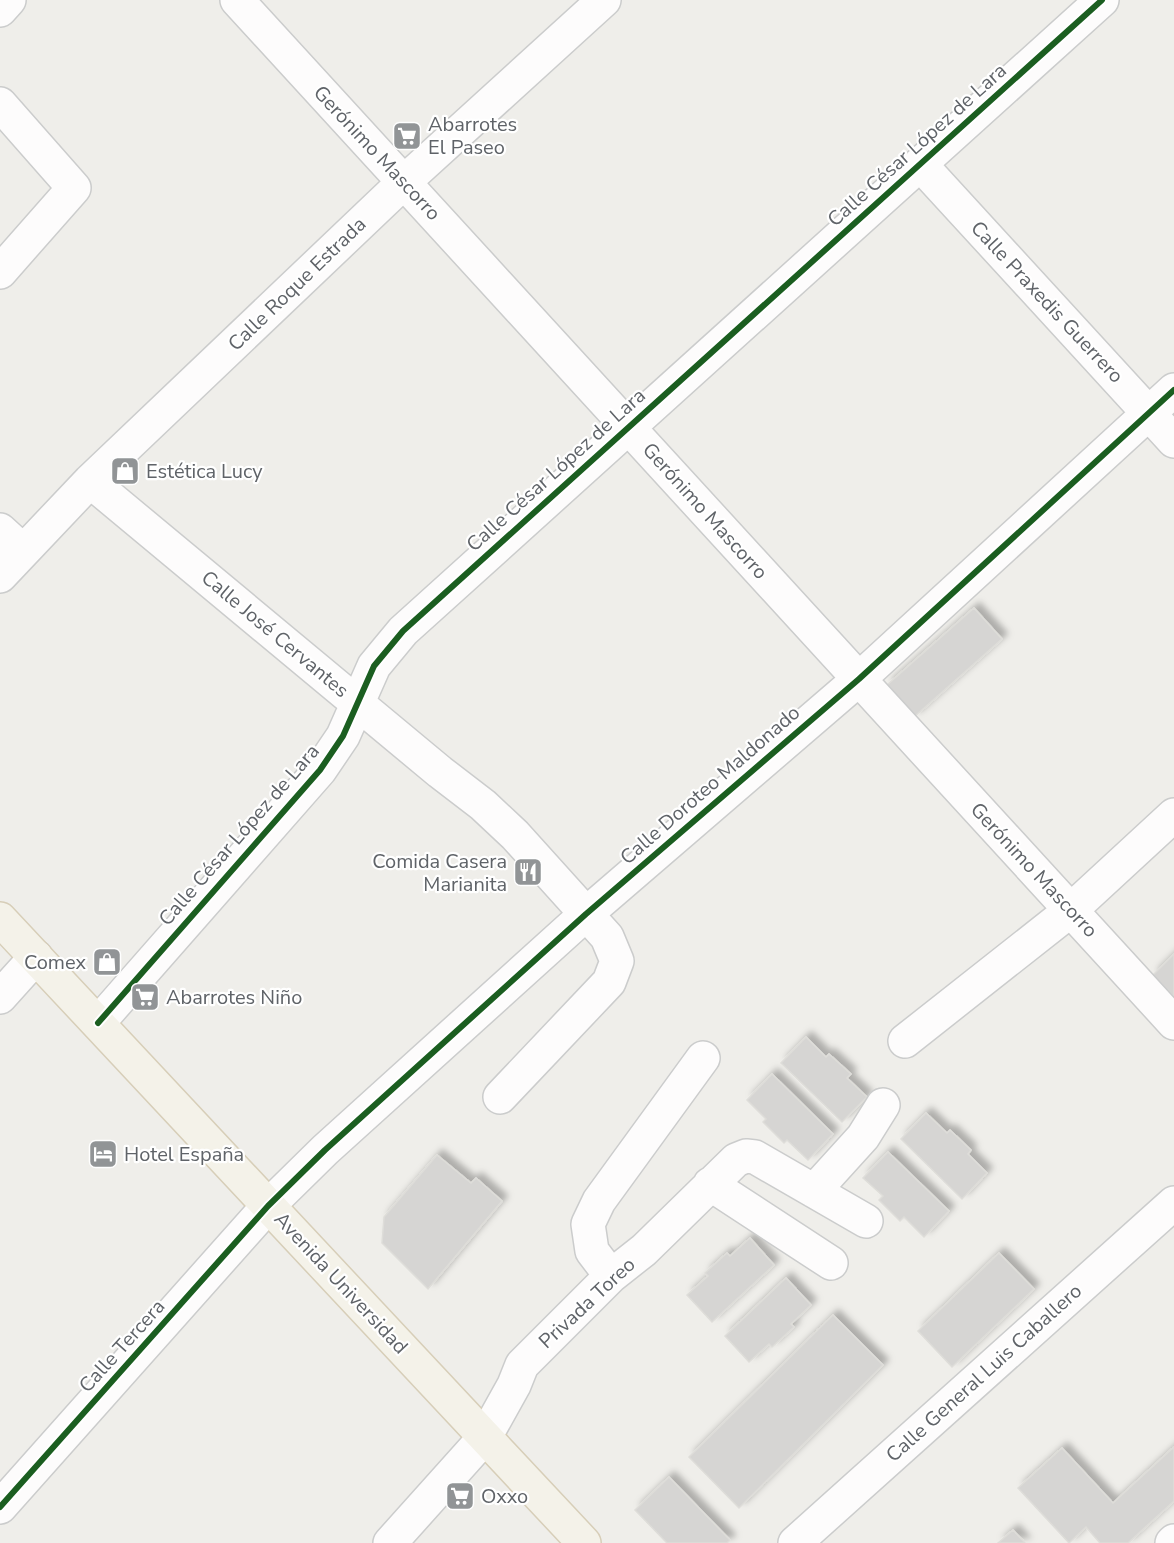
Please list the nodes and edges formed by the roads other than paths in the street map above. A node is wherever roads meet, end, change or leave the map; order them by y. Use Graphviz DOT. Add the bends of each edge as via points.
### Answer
graph roads {
  1 [pos="9,0"];
  2 [pos="604,0"];
  3 [pos="1102,0"];
  4 [pos="247,3"];
  5 [pos="0,10"];
  6 [pos="0,104"];
  7 [pos="920,164"];
  8 [pos="404,182"];
  9 [pos="0,272"];
  10 [pos="1174,390"];
  11 [pos="1149,413"];
  12 [pos="628,427"];
  13 [pos="1174,441"];
  14 [pos="90,481"];
  15 [pos="12,540"];
  16 [pos="0,576"];
  17 [pos="859,679"];
  18 [pos="358,702"];
  19 [pos="1174,815"];
  20 [pos="1071,910"];
  21 [pos="586,914"];
  22 [pos="0,919"];
  23 [pos="36,957"];
  24 [pos="0,997"];
  25 [pos="98,1023"];
  26 [pos="1174,1023"];
  27 [pos="905,1041"];
  28 [pos="703,1058"];
  29 [pos="500,1097"];
  30 [pos="883,1105"];
  31 [pos="710,1184"];
  32 [pos="814,1191"];
  33 [pos="1174,1203"];
  34 [pos="268,1206"];
  35 [pos="866,1221"];
  36 [pos="831,1263"];
  37 [pos="611,1276"];
  38 [pos="484,1437"];
  39 [pos="0,1508"];
  40 [pos="390,1543"];
  41 [pos="584,1543"];
  42 [pos="795,1543"];
  1 -- 5 [label="street"];
  2 -- 8 [label="street, Calle Roque Estrada"];
  3 -- 7 [label="street, Calle César López de Lara"];
  4 -- 8 [label="street, Gerónimo Mascorro"];
  6 -- 9 [label="street" via="74,188"];
  7 -- 11 [label="street, Calle Praxedis Guerrero"];
  7 -- 12 [label="street, Calle César López de Lara"];
  8 -- 12 [label="street, Gerónimo Mascorro"];
  8 -- 14 [label="street, Calle Roque Estrada"];
  10 -- 11 [label="street, Calle Doroteo Maldonado"];
  11 -- 13 [label="street, Calle Praxedis Guerrero"];
  11 -- 17 [label="street, Calle Doroteo Maldonado"];
  12 -- 17 [label="street, Gerónimo Mascorro"];
  12 -- 18 [label="street, Calle César López de Lara" via="402,631 374,666"];
  14 -- 15 [label="street, Calle Roque Estrada"];
  14 -- 18 [label="street, Calle José Cervantes"];
  15 -- 16 [label="street, Calle Roque Estrada"];
  17 -- 20 [label="street, Gerónimo Mascorro"];
  17 -- 21 [label="street, Calle Doroteo Maldonado"];
  18 -- 21 [label="street, Calle José Cervantes" via="483,805"];
  18 -- 25 [label="street, Calle César López de Lara" via="343,736 320,770"];
  19 -- 20 [label="street"];
  20 -- 26 [label="street, Gerónimo Mascorro"];
  20 -- 27 [label="street"];
  21 -- 29 [label="street, Calle José Cervantes" via="607,937 617,962 609,982"];
  21 -- 34 [label="street, Calle Doroteo Maldonado"];
  22 -- 23 [label="main road, Avenida Universidad"];
  23 -- 24 [label="street"];
  23 -- 25 [label="main road, Avenida Universidad"];
  25 -- 34 [label="main road, Avenida Universidad"];
  28 -- 37 [label="street" via="599,1201 588,1224 592,1251"];
  30 -- 32 [label="street" via="863,1137"];
  31 -- 32 [label="street, Privada Toreo" via="746,1156"];
  31 -- 36 [label="street"];
  31 -- 37 [label="street, Privada Toreo" via="644,1250"];
  32 -- 35 [label="street, Privada Toreo"];
  33 -- 42 [label="street, Calle General Luis Caballero"];
  34 -- 38 [label="main road, Avenida Universidad"];
  34 -- 39 [label="street, Calle Tercera"];
  37 -- 38 [label="street, Privada Toreo" via="522,1365"];
  38 -- 40 [label="street, Privada Toreo"];
  38 -- 41 [label="main road, Avenida Universidad"];
}
